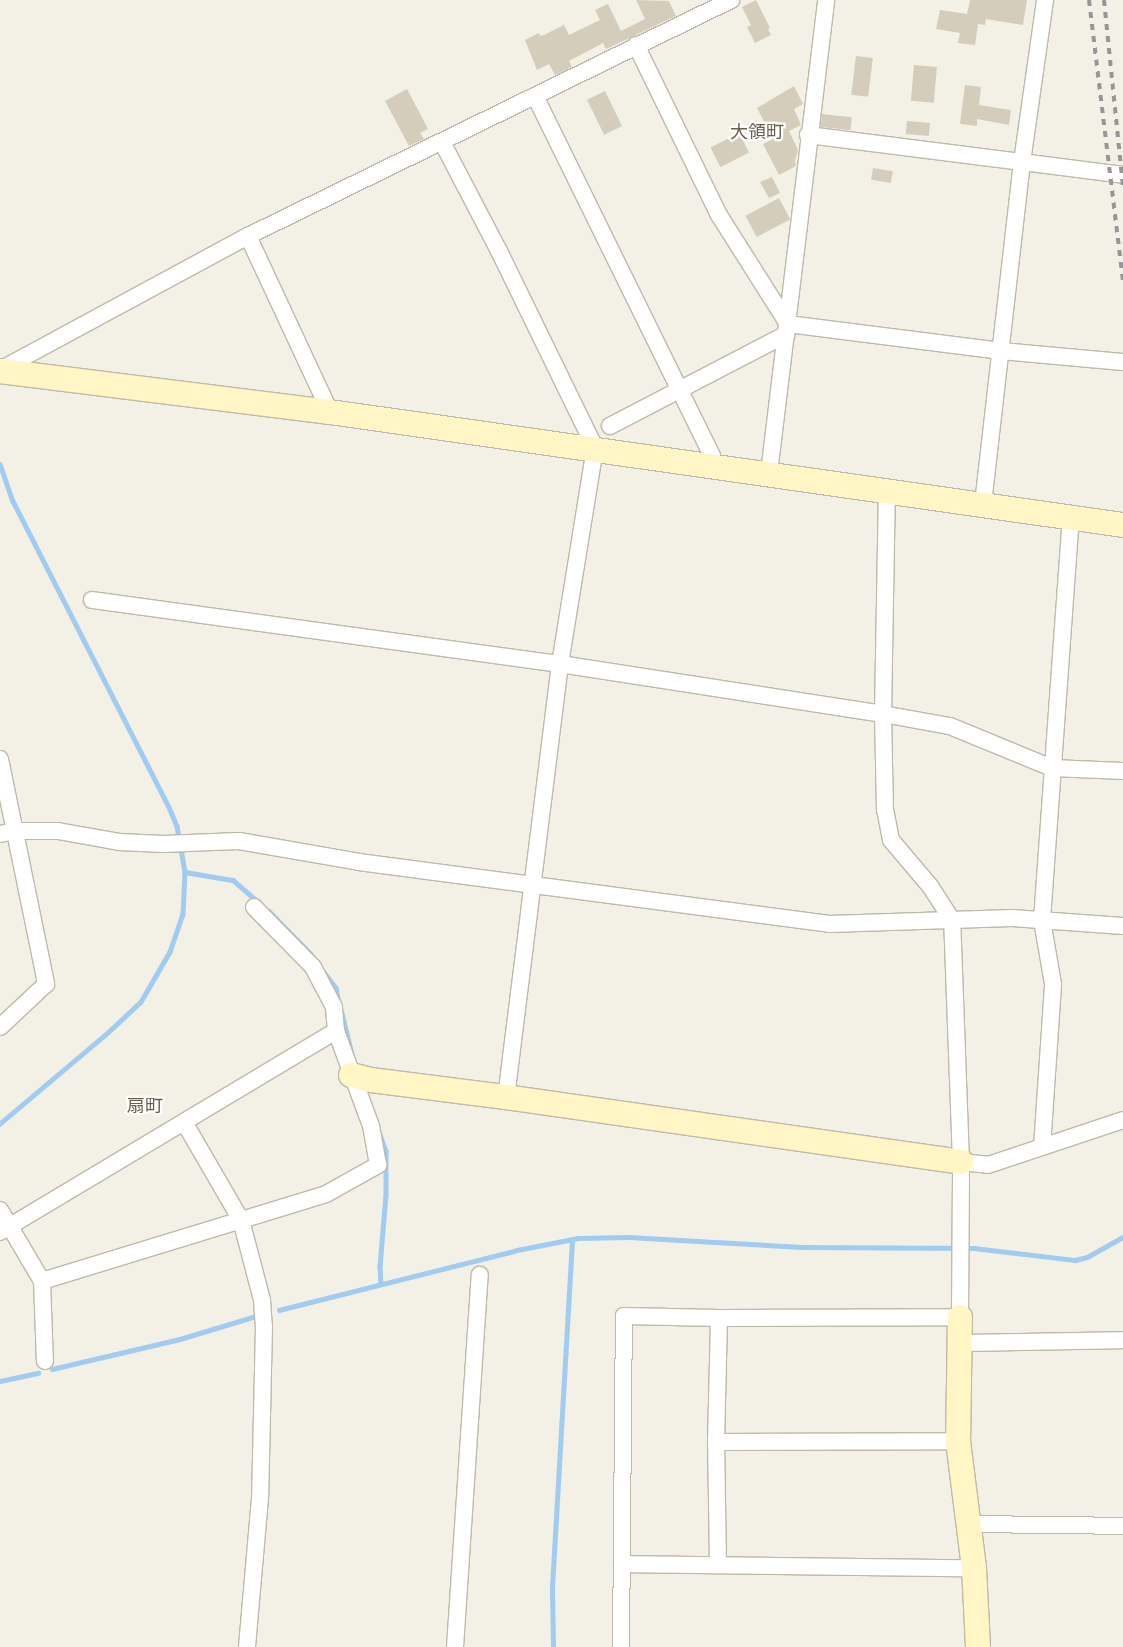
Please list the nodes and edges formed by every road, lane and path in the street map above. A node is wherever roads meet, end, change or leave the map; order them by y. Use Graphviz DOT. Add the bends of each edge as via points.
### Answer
graph roads {
  1 [pos="731,0"];
  2 [pos="826,0"];
  3 [pos="1045,0"];
  4 [pos="636,45"];
  5 [pos="534,96"];
  6 [pos="808,136"];
  7 [pos="442,142"];
  8 [pos="1022,162"];
  9 [pos="1123,175"];
  10 [pos="248,236"];
  11 [pos="787,329"];
  12 [pos="1000,351"];
  13 [pos="1123,362"];
  14 [pos="0,370"];
  15 [pos="680,389"];
  16 [pos="330,412"];
  17 [pos="610,426"];
  18 [pos="595,448"];
  19 [pos="711,464"];
  20 [pos="769,473"];
  21 [pos="887,492"];
  22 [pos="983,504"];
  23 [pos="1070,518"];
  24 [pos="1123,525"];
  25 [pos="92,600"];
  26 [pos="560,664"];
  27 [pos="883,714"];
  28 [pos="0,759"];
  29 [pos="1052,768"];
  30 [pos="1123,771"];
  31 [pos="7,832"];
  32 [pos="532,885"];
  33 [pos="254,907"];
  34 [pos="952,920"];
  35 [pos="1042,920"];
  36 [pos="1123,926"];
  37 [pos="0,1027"];
  38 [pos="336,1031"];
  39 [pos="351,1075"];
  40 [pos="506,1097"];
  41 [pos="1123,1120"];
  42 [pos="184,1122"];
  43 [pos="1042,1147"];
  44 [pos="961,1162"];
  45 [pos="0,1210"];
  46 [pos="241,1220"];
  47 [pos="5,1229"];
  48 [pos="480,1275"];
  49 [pos="42,1281"];
  50 [pos="960,1317"];
  51 [pos="719,1318"];
  52 [pos="1123,1340"];
  53 [pos="959,1343"];
  54 [pos="45,1361"];
  55 [pos="958,1441"];
  56 [pos="716,1442"];
  57 [pos="970,1524"];
  58 [pos="1123,1526"];
  59 [pos="622,1564"];
  60 [pos="718,1565"];
  61 [pos="974,1568"];
  62 [pos="247,1647"];
  63 [pos="455,1647"];
  64 [pos="621,1647"];
  65 [pos="978,1647"];
  1 -- 4 [label="street"];
  2 -- 6 [label="street"];
  3 -- 8 [label="street"];
  4 -- 5 [label="street"];
  4 -- 11 [label="street" via="719,215"];
  5 -- 7 [label="street"];
  5 -- 15 [label="street"];
  6 -- 8 [label="street"];
  6 -- 11 [label="street"];
  7 -- 10 [label="street"];
  7 -- 18 [label="street"];
  8 -- 9 [label="street"];
  8 -- 12 [label="street"];
  10 -- 14 [label="street"];
  10 -- 16 [label="street"];
  11 -- 12 [label="street"];
  11 -- 15 [label="street"];
  11 -- 20 [label="street"];
  12 -- 13 [label="street"];
  12 -- 22 [label="street"];
  14 -- 16 [label="street"];
  15 -- 17 [label="street"];
  15 -- 19 [label="street" via="712,456"];
  16 -- 18 [label="street"];
  18 -- 19 [label="street"];
  18 -- 26 [label="street"];
  19 -- 20 [label="street"];
  20 -- 21 [label="street"];
  21 -- 22 [label="street"];
  21 -- 27 [label="street"];
  22 -- 23 [label="street"];
  23 -- 24 [label="street"];
  23 -- 29 [label="street"];
  25 -- 26 [label="street"];
  26 -- 27 [label="street"];
  26 -- 32 [label="street"];
  27 -- 29 [label="street" via="950,726"];
  27 -- 34 [label="street" via="884,810 891,840 930,886"];
  28 -- 31 [label="street"];
  29 -- 30 [label="street"];
  29 -- 35 [label="street"];
  31 -- 32 [label="street" via="58,831 119,842 163,844 239,841 359,862"];
  31 -- 37 [label="street" via="46,984"];
  32 -- 34 [label="street" via="829,924"];
  32 -- 40 [label="street"];
  33 -- 38 [label="street" via="313,967 334,1007"];
  34 -- 35 [label="street"];
  34 -- 44 [label="street"];
  35 -- 36 [label="street"];
  35 -- 43 [label="street" via="1053,984"];
  38 -- 39 [label="street"];
  38 -- 42 [label="street"];
  39 -- 40 [label="street"];
  39 -- 46 [label="street" via="371,1126 378,1165 326,1194"];
  40 -- 44 [label="street"];
  41 -- 43 [label="street"];
  42 -- 46 [label="street"];
  42 -- 47 [label="street"];
  43 -- 44 [label="street" via="988,1165"];
  44 -- 50 [label="street"];
  45 -- 47 [label="street"];
  46 -- 49 [label="street"];
  46 -- 62 [label="street" via="262,1300 264,1326 260,1498"];
  47 -- 49 [label="street"];
  48 -- 63 [label="street"];
  49 -- 54 [label="street"];
  50 -- 51 [label="street"];
  50 -- 53 [label="street"];
  51 -- 56 [label="street"];
  51 -- 59 [label="street" via="624,1316"];
  52 -- 53 [label="street"];
  53 -- 55 [label="street"];
  55 -- 56 [label="street"];
  55 -- 57 [label="street"];
  56 -- 60 [label="street"];
  57 -- 58 [label="street"];
  57 -- 61 [label="street"];
  59 -- 60 [label="street"];
  59 -- 64 [label="street"];
  60 -- 61 [label="street"];
  61 -- 65 [label="street"];
}
